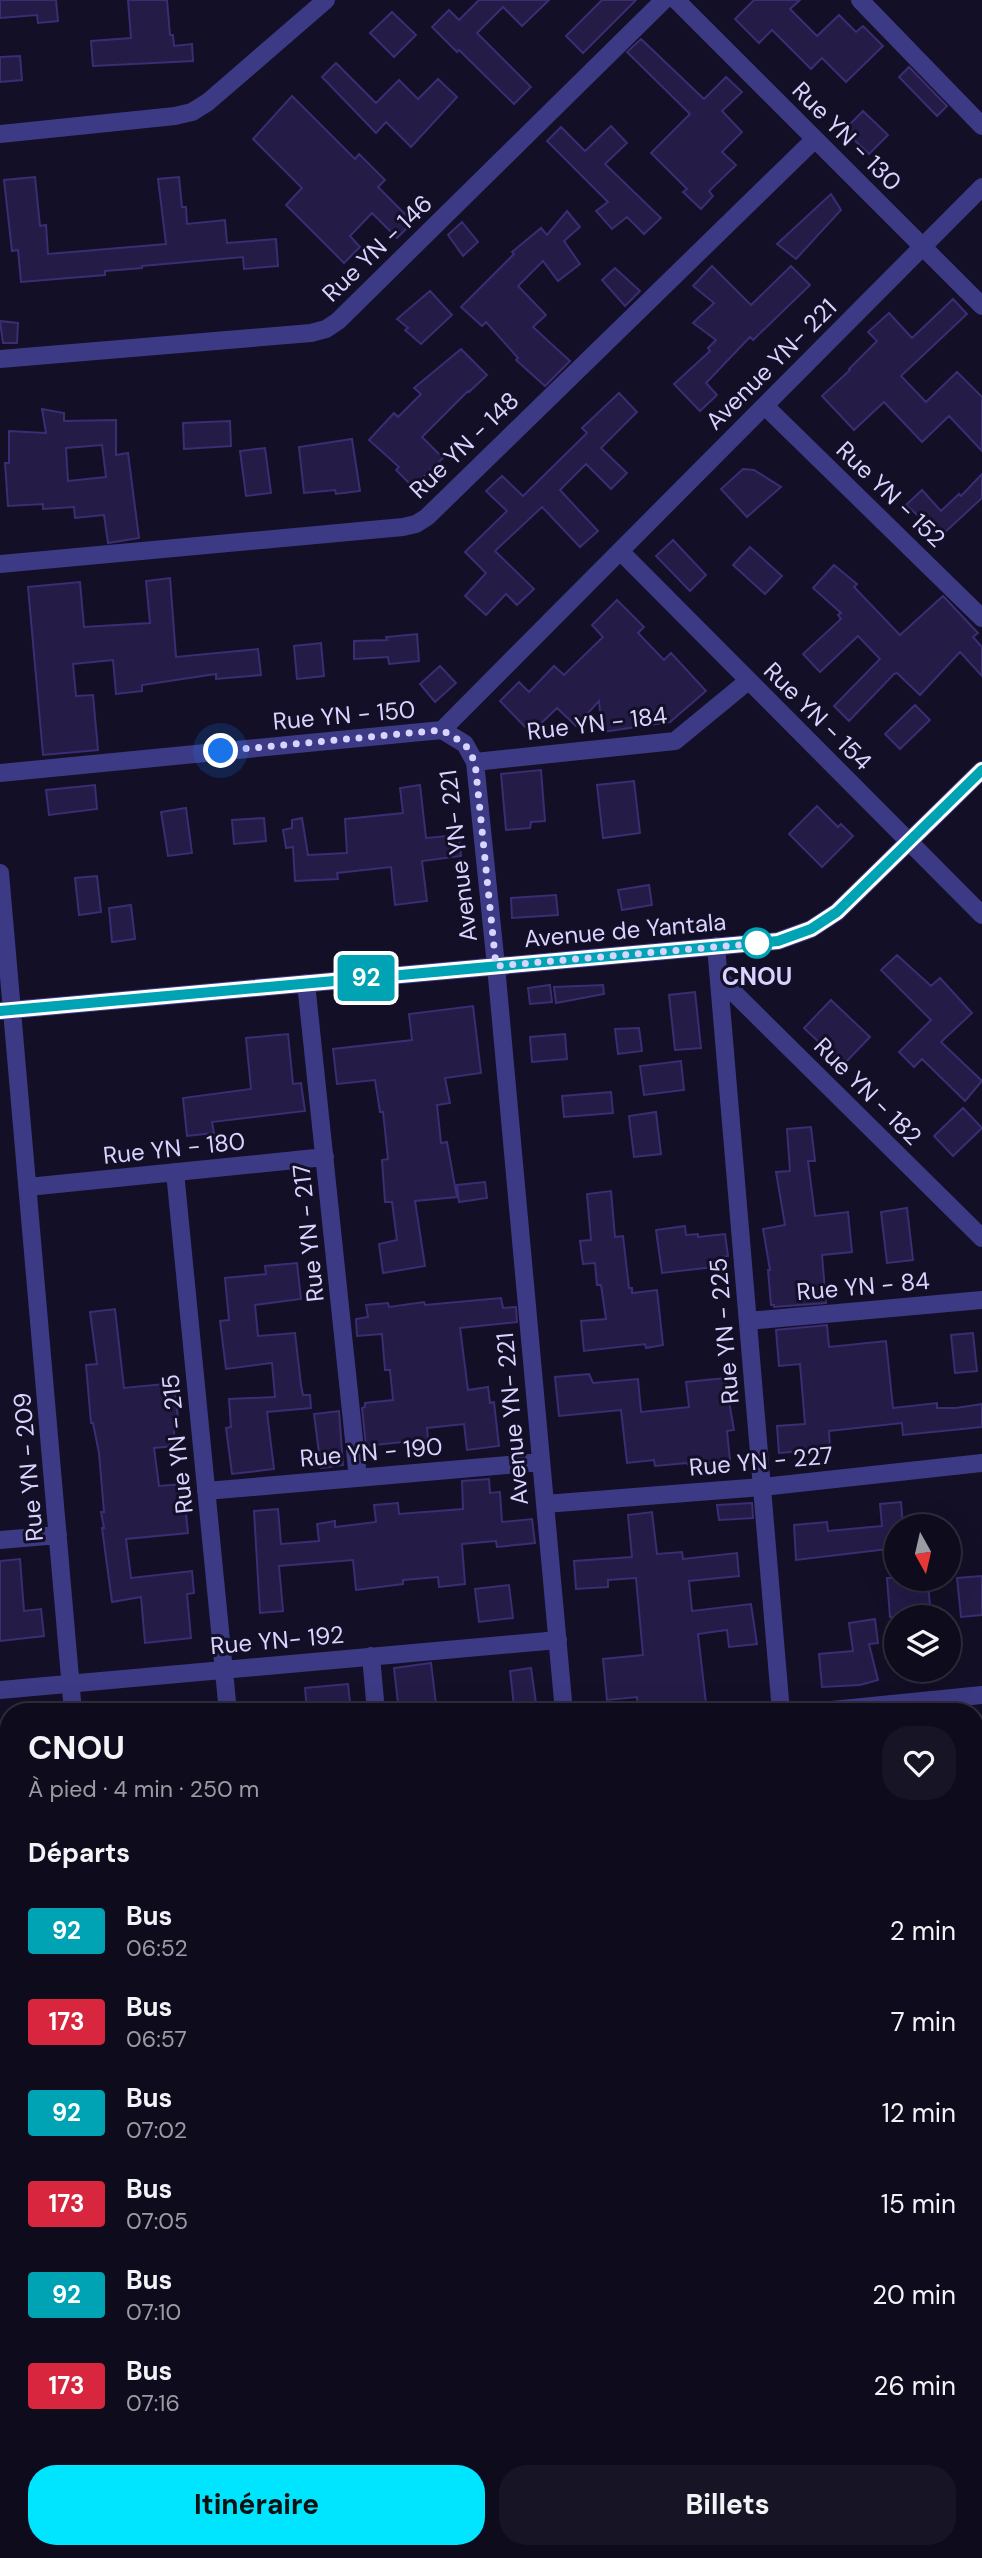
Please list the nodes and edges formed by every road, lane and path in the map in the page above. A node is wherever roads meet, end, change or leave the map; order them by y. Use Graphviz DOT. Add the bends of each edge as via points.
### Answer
graph roads {
  1 [pos="326,0"];
  2 [pos="664,0"];
  3 [pos="676,0"];
  4 [pos="860,0"];
  5 [pos="982,126"];
  6 [pos="0,134"];
  7 [pos="816,139"];
  8 [pos="982,187"];
  9 [pos="923,246"];
  10 [pos="982,306"];
  11 [pos="0,359"];
  12 [pos="765,406"];
  13 [pos="620,551"];
  14 [pos="0,564"];
  15 [pos="982,618"];
  16 [pos="748,681"];
  17 [pos="442,730"];
  18 [pos="475,762"];
  19 [pos="982,770"];
  20 [pos="0,773"];
  21 [pos="909,842"];
  22 [pos="0,873"];
  23 [pos="982,915"];
  24 [pos="716,946"];
  25 [pos="496,966"];
  26 [pos="720,979"];
  27 [pos="306,984"];
  28 [pos="6,1010"];
  29 [pos="325,1157"];
  30 [pos="175,1172"];
  31 [pos="28,1187"];
  32 [pos="982,1238"];
  33 [pos="982,1300"];
  34 [pos="748,1321"];
  35 [pos="541,1462"];
  36 [pos="982,1463"];
  37 [pos="358,1478"];
  38 [pos="762,1487"];
  39 [pos="206,1491"];
  40 [pos="545,1504"];
  41 [pos="58,1535"];
  42 [pos="0,1540"];
  43 [pos="558,1640"];
  44 [pos="371,1657"];
  45 [pos="224,1670"];
  46 [pos="71,1684"];
  47 [pos="0,1690"];
  48 [pos="982,1695"];
  49 [pos="72,1703"];
  50 [pos="227,1703"];
  51 [pos="375,1703"];
  52 [pos="563,1703"];
  53 [pos="779,1703"];
  54 [pos="902,1703"];
  1 -- 6 [label="street" via="192,112"];
  2 -- 11 [label="street, Rue YN - 146" via="326,329"];
  3 -- 7 [label="street, Rue YN - 130"];
  4 -- 5 [label="street"];
  7 -- 9 [label="street, Rue YN - 130"];
  7 -- 14 [label="street, Rue YN - 148" via="416,524"];
  8 -- 9 [label="street, Avenue YN- 221"];
  9 -- 10 [label="street, Rue YN - 130"];
  9 -- 12 [label="street, Avenue YN- 221"];
  12 -- 13 [label="street, Avenue YN- 221"];
  12 -- 15 [label="street, Rue YN - 152"];
  13 -- 16 [label="street, Rue YN - 154"];
  13 -- 17 [label="street, Avenue YN- 221"];
  16 -- 18 [label="street, Rue YN - 184" via="675,741"];
  16 -- 21 [label="street, Rue YN - 154"];
  17 -- 18 [label="street, Avenue YN- 221" via="465,744"];
  17 -- 20 [label="street, Rue YN - 150"];
  18 -- 25 [label="street, Avenue YN- 221"];
  19 -- 21 [label="street, Avenue de Yantala"];
  21 -- 23 [label="street, Rue YN - 154"];
  21 -- 24 [label="street, Avenue de Yantala" via="854,897 811,929 778,941"];
  22 -- 28 [label="street, Rue YN - 209"];
  24 -- 25 [label="street, Avenue de Yantala"];
  24 -- 26 [label="street, Rue YN - 225"];
  25 -- 27 [label="street, Avenue de Yantala"];
  25 -- 35 [label="street, Avenue YN- 221"];
  26 -- 32 [label="street, Rue YN - 182"];
  26 -- 34 [label="street, Rue YN - 225"];
  27 -- 28 [label="street, Avenue de Yantala"];
  27 -- 29 [label="street, Rue YN - 217"];
  28 -- 31 [label="street, Rue YN - 209"];
  29 -- 30 [label="street, Rue YN - 180"];
  29 -- 37 [label="street, Rue YN - 217"];
  30 -- 31 [label="street, Rue YN - 180"];
  30 -- 39 [label="street, Rue YN - 215"];
  31 -- 41 [label="street, Rue YN - 209"];
  33 -- 34 [label="street, Rue YN - 84"];
  34 -- 38 [label="street, Rue YN - 225"];
  35 -- 37 [label="street, Rue YN - 190"];
  35 -- 40 [label="street, Avenue YN- 221"];
  36 -- 38 [label="street, Rue YN - 227"];
  37 -- 39 [label="street, Rue YN - 190"];
  38 -- 40 [label="street, Rue YN - 227"];
  38 -- 53 [label="street, Rue YN - 225"];
  39 -- 45 [label="street, Rue YN - 215"];
  40 -- 43 [label="street, Avenue YN- 221"];
  41 -- 42 [label="street"];
  41 -- 46 [label="street, Rue YN - 209"];
  43 -- 44 [label="street, Rue YN- 192"];
  43 -- 52 [label="street, Avenue YN- 221"];
  44 -- 45 [label="street, Rue YN- 192"];
  44 -- 51 [label="street"];
  45 -- 46 [label="street, Rue YN- 192"];
  45 -- 50 [label="street, Rue YN - 215"];
  46 -- 47 [label="street, Rue YN- 192"];
  46 -- 49 [label="street, Rue YN - 209"];
  48 -- 54 [label="street"];
}
